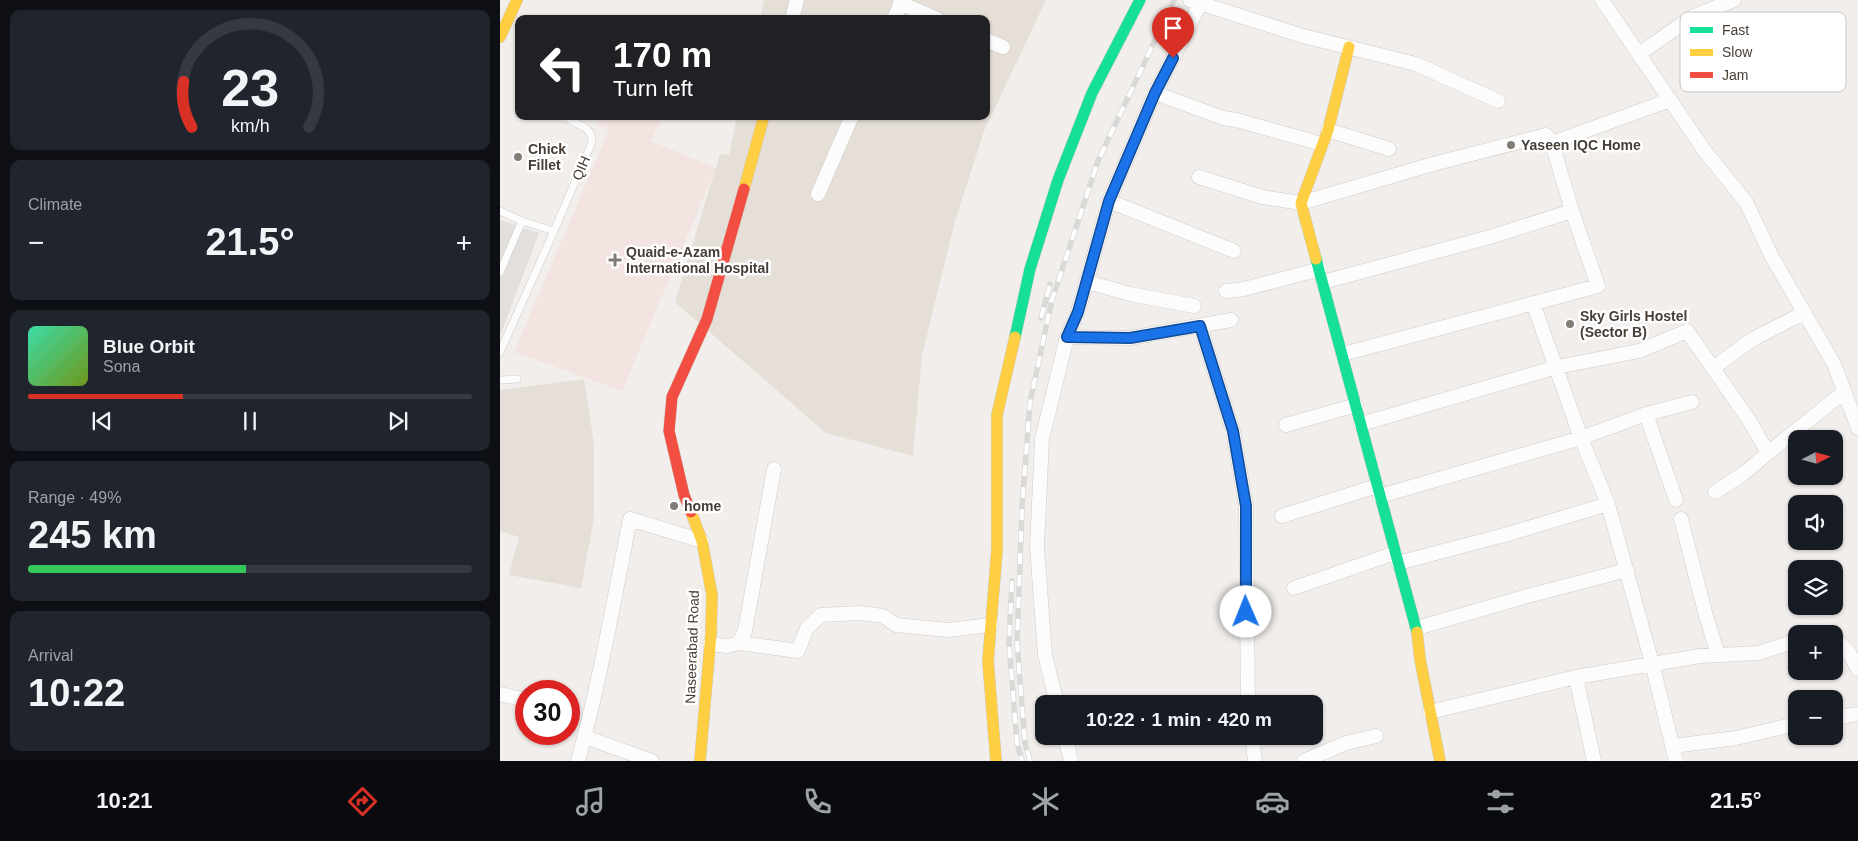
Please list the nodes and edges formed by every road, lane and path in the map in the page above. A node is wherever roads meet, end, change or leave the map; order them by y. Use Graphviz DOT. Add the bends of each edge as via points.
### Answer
graph roads {
  1 [pos="517,0"];
  2 [pos="797,0"];
  3 [pos="1140,0"];
  4 [pos="1602,0"];
  5 [pos="1734,0"];
  6 [pos="1197,1"];
  7 [pos="901,2"];
  8 [pos="1706,12"];
  9 [pos="793,15"];
  10 [pos="896,15"];
  11 [pos="929,15"];
  12 [pos="1680,26"];
  13 [pos="500,38"];
  14 [pos="990,42"];
  15 [pos="1349,47"];
  16 [pos="1003,48"];
  17 [pos="1639,54"];
  18 [pos="1155,93"];
  19 [pos="1670,100"];
  20 [pos="1498,101"];
  21 [pos="570,120"];
  22 [pos="763,120"];
  23 [pos="850,120"];
  24 [pos="1328,130"];
  25 [pos="1552,143"];
  26 [pos="1322,144"];
  27 [pos="1390,149"];
  28 [pos="1199,177"];
  29 [pos="818,194"];
  30 [pos="1109,201"];
  31 [pos="1301,203"];
  32 [pos="500,211"];
  33 [pos="1572,211"];
  34 [pos="522,221"];
  35 [pos="554,231"];
  36 [pos="1234,251"];
  37 [pos="500,272"];
  38 [pos="1322,276"];
  39 [pos="1087,282"];
  40 [pos="1226,290"];
  41 [pos="1533,303"];
  42 [pos="1194,306"];
  43 [pos="1804,313"];
  44 [pos="1231,320"];
  45 [pos="1200,326"];
  46 [pos="1067,337"];
  47 [pos="500,352"];
  48 [pos="1343,354"];
  49 [pos="1557,367"];
  50 [pos="1713,368"];
  51 [pos="517,379"];
  52 [pos="500,380"];
  53 [pos="1844,392"];
  54 [pos="1692,402"];
  55 [pos="1356,405"];
  56 [pos="1646,414"];
  57 [pos="1361,424"];
  58 [pos="1286,425"];
  59 [pos="1858,428"];
  60 [pos="1581,438"];
  61 [pos="1768,453"];
  62 [pos="774,468"];
  63 [pos="1378,491"];
  64 [pos="1714,492"];
  65 [pos="1676,500"];
  66 [pos="1608,504"];
  67 [pos="1282,516"];
  68 [pos="1680,519"];
  69 [pos="702,541"];
  70 [pos="1397,558"];
  71 [pos="1627,570"];
  72 [pos="1294,588"];
  73 [pos="991,625"];
  74 [pos="1417,628"];
  75 [pos="739,643"];
  76 [pos="710,644"];
  77 [pos="1788,644"];
  78 [pos="1843,646"];
  79 [pos="1718,655"];
  80 [pos="1652,663"];
  81 [pos="1858,670"];
  82 [pos="1576,677"];
  83 [pos="500,694"];
  84 [pos="1055,695"];
  85 [pos="1248,695"];
  86 [pos="515,697"];
  87 [pos="1430,712"];
  88 [pos="1858,714"];
  89 [pos="1843,716"];
  90 [pos="1788,726"];
  91 [pos="1376,736"];
  92 [pos="585,737"];
  93 [pos="1067,745"];
  94 [pos="1253,745"];
  95 [pos="1673,746"];
  96 [pos="578,761"];
  97 [pos="652,761"];
  98 [pos="700,761"];
  99 [pos="996,761"];
  100 [pos="1071,761"];
  101 [pos="1255,761"];
  102 [pos="1304,761"];
  103 [pos="1440,761"];
  104 [pos="1594,761"];
  105 [pos="1676,761"];
  1 -- 13 [label="main road"];
  2 -- 9 [label="street"];
  3 -- 73 [label="main road" via="1092,93 1058,180 1030,269 997,415 996,550"];
  4 -- 17 [label="street"];
  5 -- 8 [label="street"];
  6 -- 15 [label="street" via="1303,36"];
  6 -- 18 [label="street"];
  7 -- 10 [label="street"];
  7 -- 11 [label="street"];
  12 -- 17 [label="street"];
  14 -- 16 [label="street"];
  15 -- 20 [label="street" via="1416,64"];
  15 -- 24 [label="main road"];
  17 -- 19 [label="street"];
  18 -- 26 [label="street" via="1223,118"];
  18 -- 30 [label="street"];
  19 -- 25 [label="street"];
  19 -- 43 [label="street" via="1704,150 1746,202"];
  21 -- 35 [label="lane, QIH" via="590,131 592,142"];
  22 -- 69 [label="main road, Naseerabad Road" via="707,319 672,398 669,431 684,495"];
  23 -- 29 [label="street"];
  24 -- 26 [label="main road"];
  24 -- 27 [label="street"];
  25 -- 31 [label="street" via="1546,135"];
  25 -- 33 [label="street"];
  26 -- 31 [label="main road"];
  28 -- 31 [label="street" via="1262,197"];
  30 -- 36 [label="street"];
  30 -- 39 [label="street"];
  31 -- 38 [label="main road"];
  32 -- 34 [label="lane"];
  33 -- 38 [label="street" via="1490,238"];
  33 -- 41 [label="street" via="1598,286"];
  34 -- 35 [label="lane"];
  34 -- 37 [label="lane"];
  35 -- 47 [label="lane, QIH"];
  38 -- 40 [label="street"];
  38 -- 48 [label="main road"];
  39 -- 42 [label="street"];
  39 -- 46 [label="street"];
  41 -- 48 [label="street"];
  41 -- 49 [label="street"];
  43 -- 50 [label="street" via="1753,339"];
  43 -- 53 [label="street" via="1834,364"];
  44 -- 45 [label="street"];
  45 -- 46 [label="street" via="1130,338"];
  45 -- 85 [label="street" via="1233,431 1246,506"];
  46 -- 84 [label="street" via="1042,439 1037,547 1045,655"];
  48 -- 55 [label="main road"];
  49 -- 50 [label="street" via="1639,351 1687,331"];
  49 -- 57 [label="street"];
  49 -- 60 [label="street"];
  50 -- 61 [label="street"];
  51 -- 52 [label="lane"];
  53 -- 59 [label="street"];
  53 -- 61 [label="street"];
  54 -- 56 [label="street"];
  55 -- 57 [label="main road"];
  55 -- 58 [label="street"];
  56 -- 60 [label="street"];
  56 -- 65 [label="street"];
  57 -- 63 [label="main road"];
  60 -- 63 [label="street"];
  60 -- 66 [label="street"];
  61 -- 64 [label="street"];
  62 -- 75 [label="street" via="745,631"];
  63 -- 67 [label="street"];
  63 -- 70 [label="main road"];
  66 -- 70 [label="street" via="1508,534"];
  66 -- 71 [label="street"];
  68 -- 79 [label="street"];
  69 -- 76 [label="main road, Naseerabad Road" via="712,596"];
  69 -- 92 [label="street" via="630,519 609,635"];
  70 -- 72 [label="street"];
  70 -- 74 [label="main road"];
  71 -- 74 [label="street"];
  71 -- 80 [label="street"];
  73 -- 75 [label="street" via="948,630 896,625 883,616 860,613 821,615 807,628 798,651"];
  73 -- 99 [label="main road" via="988,661"];
  74 -- 87 [label="main road"];
  75 -- 76 [label="street" via="727,646"];
  76 -- 98 [label="main road, Naseerabad Road"];
  77 -- 79 [label="street" via="1758,653"];
  78 -- 81 [label="street"];
  79 -- 80 [label="street"];
  80 -- 82 [label="street"];
  80 -- 95 [label="street"];
  82 -- 87 [label="street"];
  82 -- 104 [label="street"];
  83 -- 86 [label="street"];
  87 -- 103 [label="main road"];
  88 -- 89 [label="street"];
  90 -- 95 [label="street" via="1736,738"];
  91 -- 102 [label="street" via="1346,743"];
  92 -- 96 [label="street"];
  92 -- 97 [label="street"];
  93 -- 100 [label="street"];
  94 -- 101 [label="street"];
  95 -- 105 [label="street"];
}
